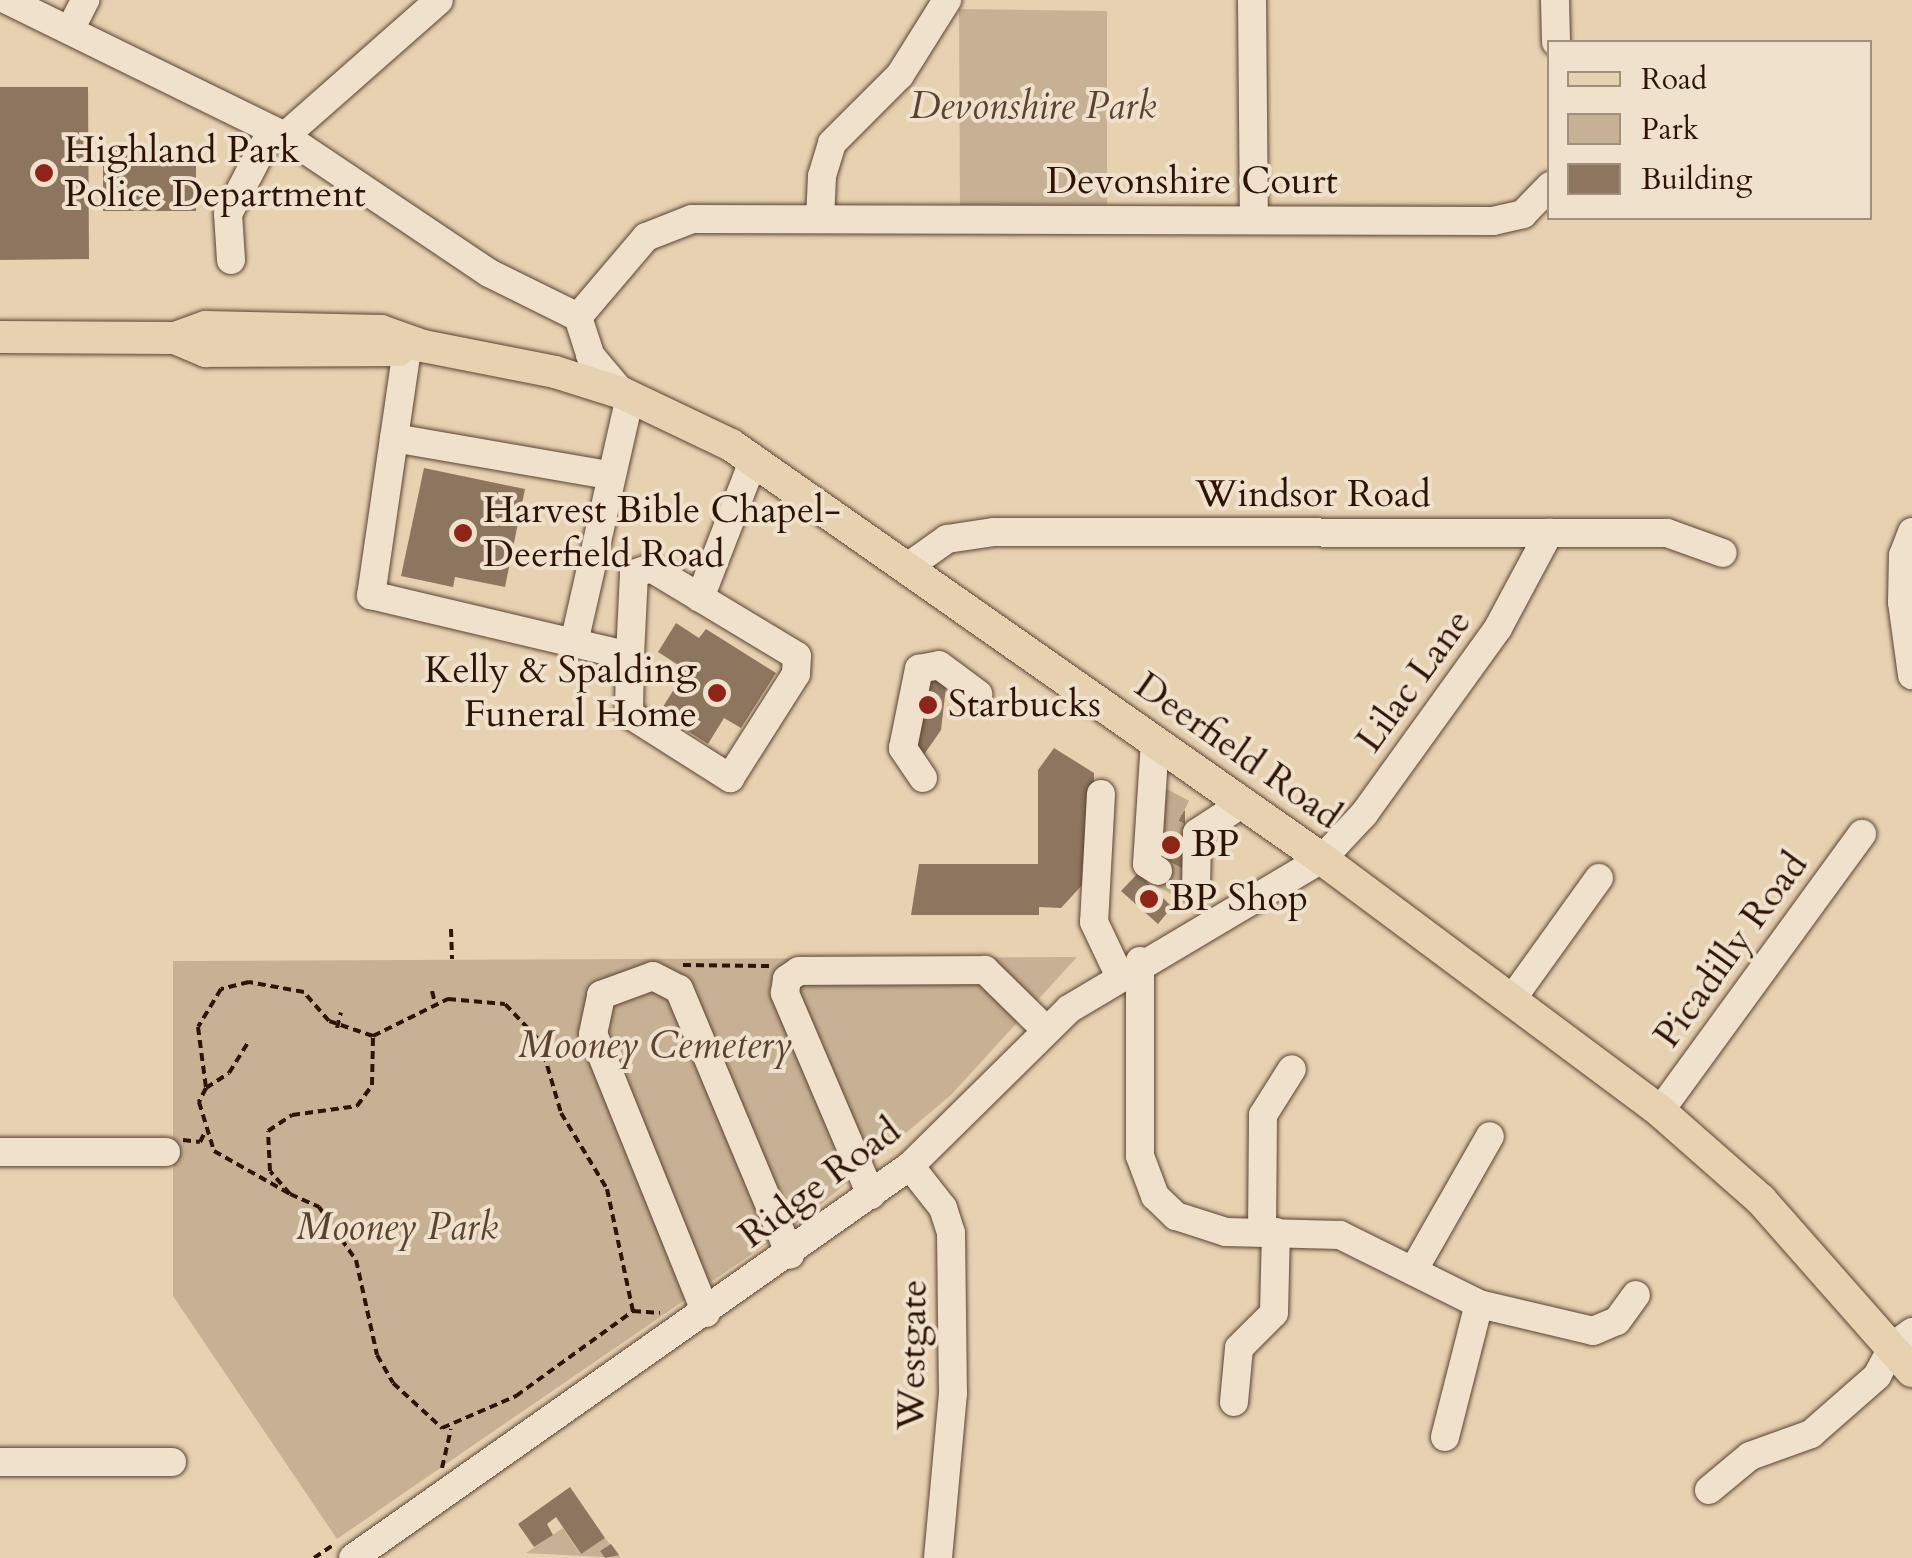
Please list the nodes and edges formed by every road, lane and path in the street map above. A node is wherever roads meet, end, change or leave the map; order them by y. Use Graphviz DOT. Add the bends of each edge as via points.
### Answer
graph roads {
  1 [pos="85,0"];
  2 [pos="439,0"];
  3 [pos="948,0"];
  4 [pos="1252,0"];
  5 [pos="1555,0"];
  6 [pos="17,2"];
  7 [pos="70,30"];
  8 [pos="1556,40"];
  9 [pos="279,133"];
  10 [pos="1547,190"];
  11 [pos="820,219"];
  12 [pos="1254,219"];
  13 [pos="231,260"];
  14 [pos="578,317"];
  15 [pos="0,336"];
  16 [pos="415,348"];
  17 [pos="626,395"];
  18 [pos="394,438"];
  19 [pos="754,459"];
  20 [pos="609,475"];
  21 [pos="1912,532"];
  22 [pos="1549,533"];
  23 [pos="1723,552"];
  24 [pos="909,566"];
  25 [pos="700,598"];
  26 [pos="574,643"];
  27 [pos="630,656"];
  28 [pos="1912,675"];
  29 [pos="978,694"];
  30 [pos="1156,741"];
  31 [pos="923,778"];
  32 [pos="1102,794"];
  33 [pos="1242,803"];
  34 [pos="1862,834"];
  35 [pos="1174,843"];
  36 [pos="1322,860"];
  37 [pos="1599,878"];
  38 [pos="1215,920"];
  39 [pos="451,929"];
  40 [pos="452,959"];
  41 [pos="1130,968"];
  42 [pos="653,976"];
  43 [pos="790,977"];
  44 [pos="432,991"];
  45 [pos="459,999"];
  46 [pos="1512,999"];
  47 [pos="434,1003"];
  48 [pos="457,1011"];
  49 [pos="341,1012"];
  50 [pos="338,1026"];
  51 [pos="1044,1028"];
  52 [pos="373,1036"];
  53 [pos="248,1044"];
  54 [pos="1292,1069"];
  55 [pos="206,1088"];
  56 [pos="1660,1111"];
  57 [pos="278,1122"];
  58 [pos="282,1131"];
  59 [pos="1490,1136"];
  60 [pos="0,1152"];
  61 [pos="166,1152"];
  62 [pos="910,1166"];
  63 [pos="290,1194"];
  64 [pos="871,1195"];
  65 [pos="1269,1232"];
  66 [pos="790,1255"];
  67 [pos="1413,1271"];
  68 [pos="1636,1295"];
  69 [pos="702,1304"];
  70 [pos="1479,1304"];
  71 [pos="633,1310"];
  72 [pos="1906,1349"];
  73 [pos="1234,1402"];
  74 [pos="1444,1436"];
  75 [pos="0,1462"];
  76 [pos="172,1462"];
  77 [pos="1709,1490"];
  78 [pos="934,1557"];
  79 [pos="353,1558"];
  1 -- 7 [label="street"];
  2 -- 9 [label="street"];
  3 -- 11 [label="street" via="900,75 832,143 824,158"];
  4 -- 12 [label="street"];
  5 -- 8 [label="street"];
  6 -- 7 [label="street"];
  7 -- 9 [label="street"];
  9 -- 13 [label="street" via="228,214"];
  9 -- 14 [label="street" via="489,274"];
  10 -- 12 [label="street, Devonshire Court" via="1507,219"];
  11 -- 12 [label="street, Devonshire Court"];
  11 -- 14 [label="street, Devonshire Court" via="692,219 658,229 632,249"];
  14 -- 17 [label="street" via="590,355"];
  15 -- 16 [label="main road, Deerfield Road" via="175,338 206,327 380,332"];
  16 -- 17 [label="main road, Deerfield Road" via="555,372"];
  16 -- 18 [label="street"];
  17 -- 19 [label="main road, Deerfield Road"];
  17 -- 20 [label="street"];
  18 -- 20 [label="street"];
  18 -- 26 [label="street" via="371,594"];
  19 -- 24 [label="main road, Deerfield Road"];
  19 -- 25 [label="street"];
  20 -- 26 [label="street"];
  21 -- 28 [label="street" via="1903,555 1902,602"];
  22 -- 23 [label="street, Windsor Road" via="1667,533"];
  22 -- 24 [label="street, Windsor Road" via="994,532 947,539"];
  22 -- 36 [label="street, Lilac Lane" via="1498,628 1364,814"];
  24 -- 30 [label="main road, Deerfield Road"];
  25 -- 27 [label="street" via="651,568 634,574"];
  25 -- 27 [label="street" via="797,656 796,674 730,778 629,714"];
  26 -- 27 [label="street"];
  29 -- 31 [label="street" via="939,665 919,669 903,748"];
  30 -- 33 [label="main road, Deerfield Road"];
  30 -- 35 [label="street"];
  32 -- 41 [label="street" via="1094,922"];
  33 -- 35 [label="street"];
  33 -- 36 [label="main road, Deerfield Road"];
  34 -- 56 [label="street, Picadilly Road"];
  35 -- 38 [label="street"];
  36 -- 38 [label="street, Ridge Road"];
  36 -- 46 [label="main road, Deerfield Road"];
  37 -- 46 [label="street"];
  38 -- 41 [label="street, Ridge Road"];
  39 -- 40 [label="path"];
  41 -- 51 [label="street, Ridge Road"];
  41 -- 65 [label="street" via="1138,1141 1146,1179 1176,1216 1207,1229"];
  42 -- 43 [label="path" via="674,965 778,966"];
  42 -- 66 [label="street" via="668,980 689,1004"];
  42 -- 69 [label="street" via="601,996 593,1034"];
  43 -- 51 [label="street" via="985,970"];
  43 -- 64 [label="street" via="785,994"];
  44 -- 47 [label="path"];
  45 -- 47 [label="path"];
  45 -- 48 [label="path"];
  45 -- 71 [label="path" via="504,1004 540,1042 562,1113 607,1190"];
  46 -- 56 [label="main road, Deerfield Road"];
  47 -- 52 [label="path"];
  49 -- 50 [label="path"];
  50 -- 52 [label="path"];
  50 -- 55 [label="path" via="304,992 249,982 221,990 198,1026"];
  51 -- 62 [label="street, Ridge Road"];
  52 -- 57 [label="path" via="372,1085 358,1106"];
  53 -- 55 [label="path" via="230,1073"];
  54 -- 65 [label="street" via="1264,1115"];
  55 -- 63 [label="path" via="198,1102 214,1151"];
  56 -- 72 [label="main road, Deerfield Road" via="1761,1200"];
  57 -- 58 [label="path"];
  57 -- 63 [label="path" via="264,1150 270,1172"];
  59 -- 67 [label="street"];
  60 -- 61 [label="street"];
  62 -- 64 [label="street, Ridge Road"];
  62 -- 78 [label="street, Westgate" via="944,1208 951,1233 953,1393"];
  63 -- 71 [label="path" via="319,1207 356,1260 377,1355 394,1383 442,1428 516,1396"];
  64 -- 66 [label="street, Ridge Road"];
  65 -- 67 [label="street" via="1340,1235"];
  65 -- 73 [label="street" via="1274,1313 1238,1348"];
  66 -- 69 [label="street, Ridge Road"];
  67 -- 70 [label="street"];
  68 -- 70 [label="street" via="1618,1320 1593,1331"];
  69 -- 71 [label="path" via="673,1314"];
  69 -- 79 [label="street, Ridge Road"];
  70 -- 74 [label="street"];
  72 -- 77 [label="street" via="1812,1434 1750,1456"];
  75 -- 76 [label="street"];
}
